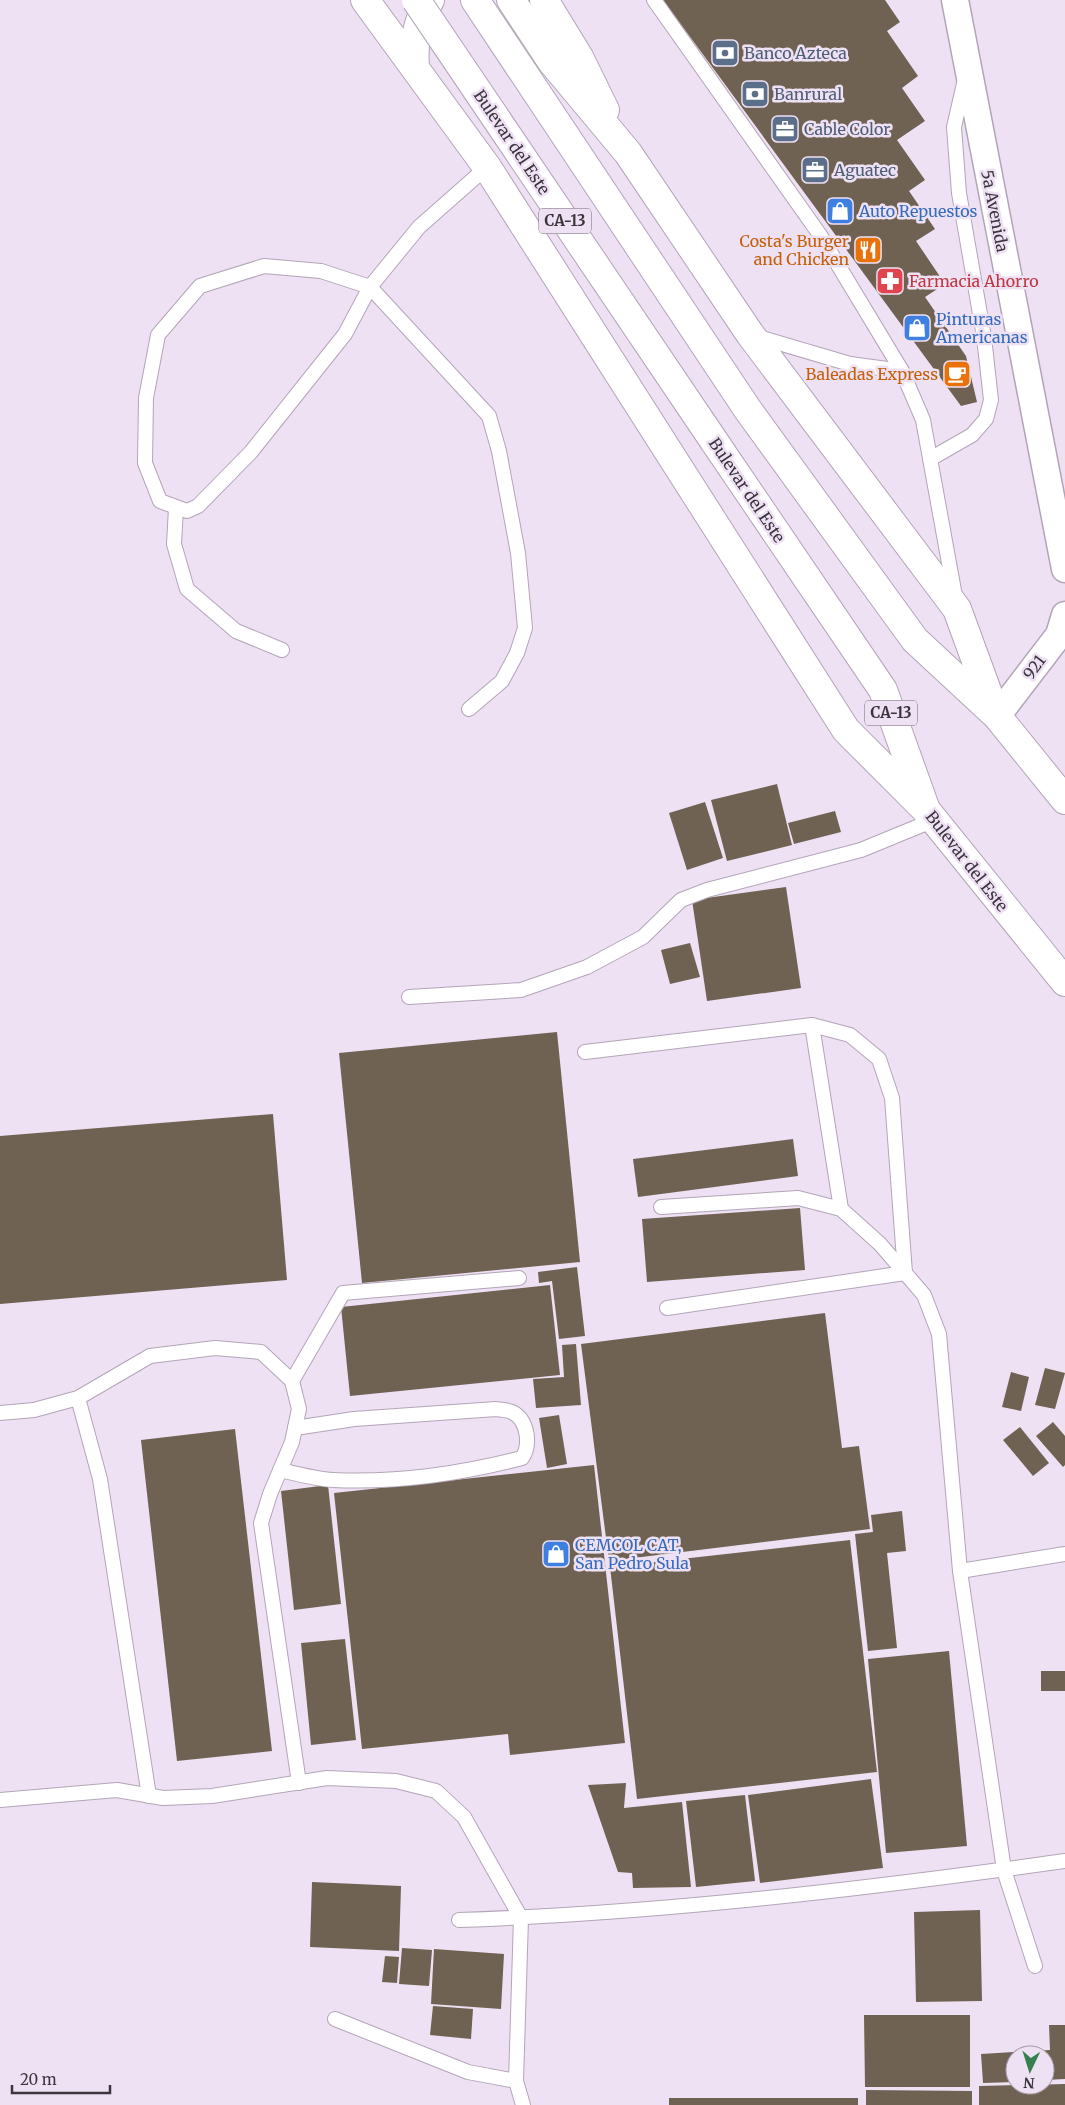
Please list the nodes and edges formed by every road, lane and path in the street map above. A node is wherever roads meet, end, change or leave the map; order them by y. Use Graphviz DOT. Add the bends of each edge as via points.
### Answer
graph roads {
  1 [pos="365,0"];
  2 [pos="416,0"];
  3 [pos="430,0"];
  4 [pos="475,0"];
  5 [pos="511,0"];
  6 [pos="544,0"];
  7 [pos="654,0"];
  8 [pos="955,0"];
  9 [pos="967,66"];
  10 [pos="415,67"];
  11 [pos="628,153"];
  12 [pos="487,167"];
  13 [pos="370,287"];
  14 [pos="750,334"];
  15 [pos="902,371"];
  16 [pos="930,459"];
  17 [pos="176,508"];
  18 [pos="1065,569"];
  19 [pos="957,609"];
  20 [pos="1065,615"];
  21 [pos="282,650"];
  22 [pos="469,709"];
  23 [pos="997,716"];
  24 [pos="1065,800"];
  25 [pos="930,815"];
  26 [pos="1065,982"];
  27 [pos="409,997"];
  28 [pos="812,1025"];
  29 [pos="585,1052"];
  30 [pos="661,1207"];
  31 [pos="841,1209"];
  32 [pos="905,1273"];
  33 [pos="519,1278"];
  34 [pos="667,1308"];
  35 [pos="292,1381"];
  36 [pos="78,1398"];
  37 [pos="0,1413"];
  38 [pos="295,1428"];
  39 [pos="280,1470"];
  40 [pos="1065,1554"];
  41 [pos="960,1571"];
  42 [pos="299,1783"];
  43 [pos="149,1796"];
  44 [pos="0,1800"];
  45 [pos="1065,1861"];
  46 [pos="1004,1870"];
  47 [pos="521,1918"];
  48 [pos="459,1920"];
  49 [pos="1034,1966"];
  50 [pos="335,2019"];
  51 [pos="516,2081"];
  52 [pos="524,2105"];
  1 -- 10 [label="highway"];
  2 -- 25 [label="highway, Bulevar del Este / CA-13, bridge" via="883,690"];
  3 -- 10 [label="highway" via="416,31"];
  4 -- 23 [label="highway, CA-13" via="748,410 915,640"];
  5 -- 11 [label="highway" via="552,62"];
  6 -- 11 [label="highway" via="579,57"];
  7 -- 15 [label="lane" via="820,235"];
  8 -- 9 [label="street, 5a Avenida"];
  9 -- 16 [label="lane" via="954,127 959,193 984,337 991,400 986,419 972,435"];
  9 -- 18 [label="street, 5a Avenida"];
  10 -- 12 [label="highway"];
  11 -- 14 [label="highway"];
  12 -- 13 [label="lane" via="419,227"];
  12 -- 25 [label="highway" via="846,730"];
  13 -- 17 [label="lane" via="345,334 251,452 198,506 187,511"];
  13 -- 17 [label="lane" via="322,271 264,266 200,286 158,335 146,398 145,463 160,500"];
  13 -- 22 [label="lane" via="489,416 500,451 518,553 525,628 518,652 502,681"];
  14 -- 15 [label="lane" via="850,364"];
  14 -- 19 [label="highway"];
  15 -- 16 [label="lane" via="923,420"];
  16 -- 19 [label="lane"];
  17 -- 21 [label="lane" via="174,544 187,589 236,631"];
  19 -- 23 [label="highway"];
  20 -- 23 [label="street, 921" via="1059,634"];
  23 -- 24 [label="highway, CA-13"];
  25 -- 26 [label="highway, Bulevar del Este / CA-13"];
  25 -- 27 [label="lane" via="861,850 707,890 681,900 643,936 586,967 521,990"];
  28 -- 29 [label="lane"];
  28 -- 31 [label="lane"];
  28 -- 32 [label="lane" via="850,1034 878,1059 892,1098"];
  30 -- 31 [label="lane" via="798,1198"];
  31 -- 32 [label="lane" via="880,1244"];
  32 -- 34 [label="lane"];
  32 -- 41 [label="lane" via="924,1295 939,1334"];
  33 -- 35 [label="lane" via="343,1293"];
  35 -- 36 [label="lane" via="261,1352 215,1348 150,1356"];
  35 -- 38 [label="lane" via="299,1408"];
  36 -- 37 [label="lane" via="34,1410"];
  36 -- 43 [label="lane" via="100,1479"];
  38 -- 39 [label="lane"];
  38 -- 39 [label="lane" via="354,1419 496,1409 511,1411 520,1418 528,1439 528,1450 522,1458 450,1474 388,1479 331,1480"];
  39 -- 42 [label="lane" via="261,1522"];
  40 -- 41 [label="lane"];
  41 -- 46 [label="lane"];
  42 -- 43 [label="lane" via="212,1796"];
  42 -- 47 [label="lane" via="327,1778 396,1780 436,1791 464,1817"];
  43 -- 44 [label="lane" via="117,1790"];
  45 -- 46 [label="lane"];
  46 -- 47 [label="lane" via="764,1900"];
  46 -- 49 [label="lane"];
  47 -- 48 [label="lane"];
  47 -- 51 [label="lane"];
  50 -- 51 [label="lane" via="468,2072"];
  51 -- 52 [label="lane"];
}
